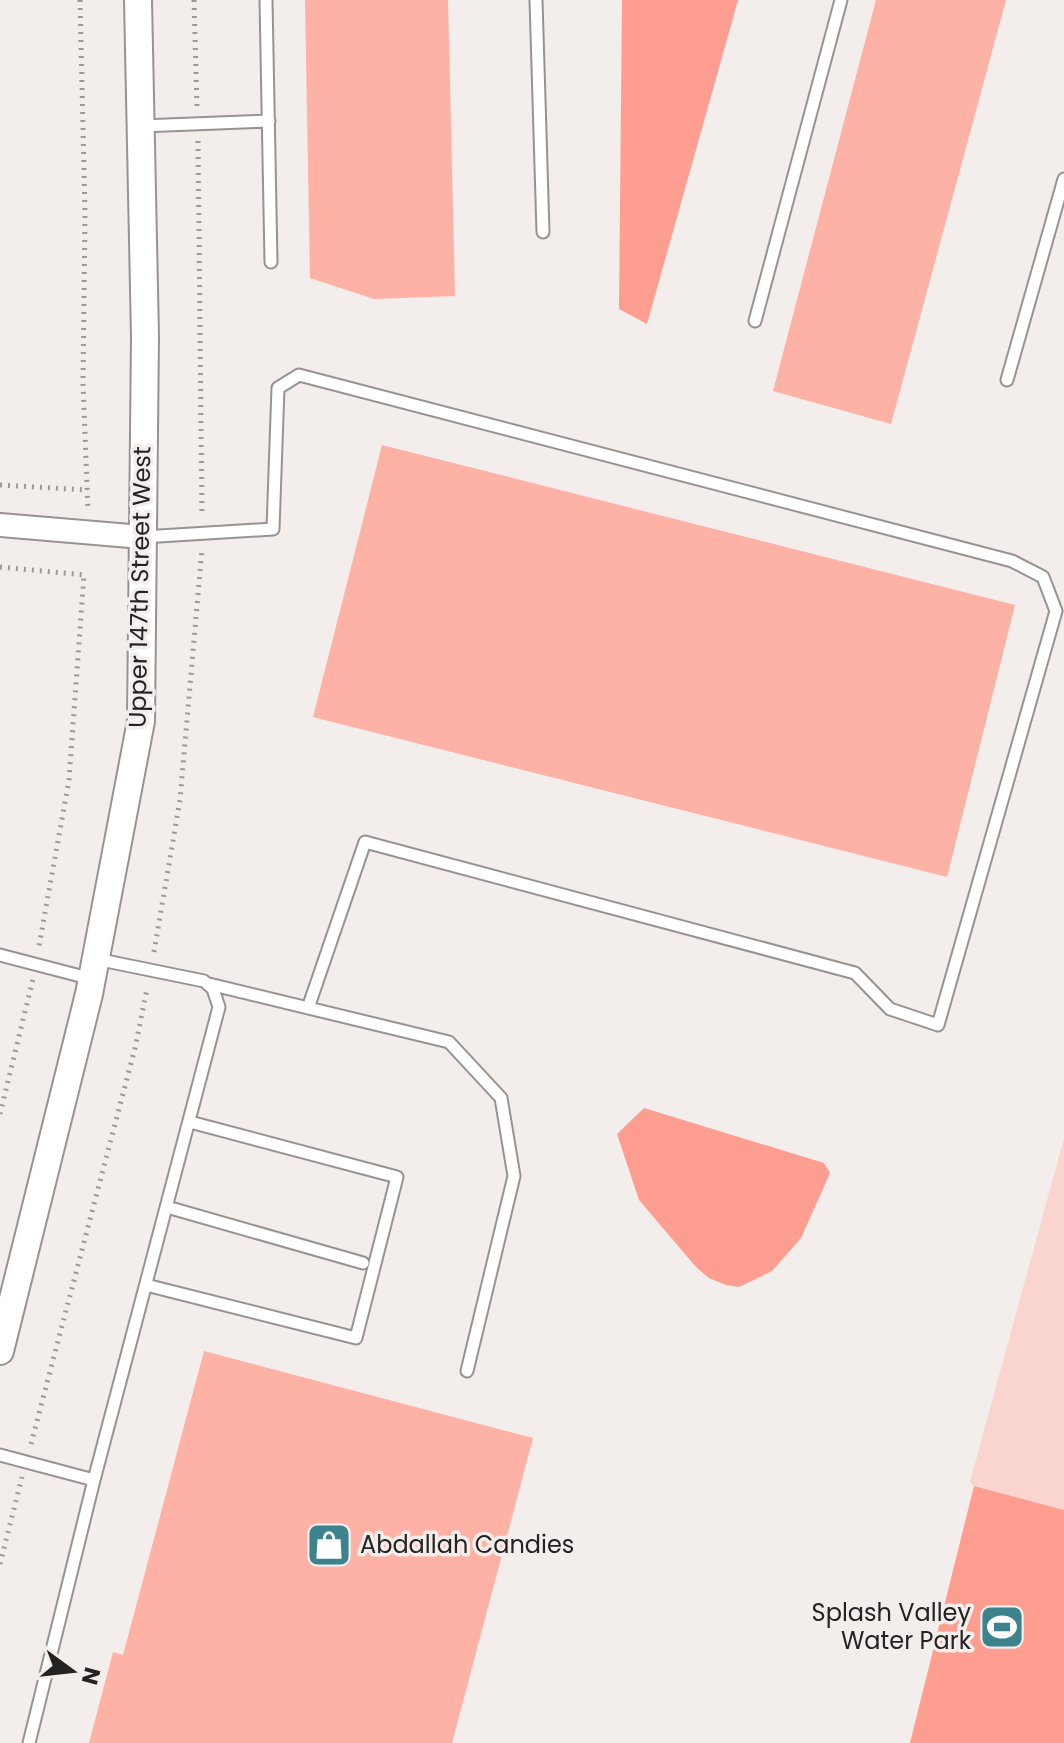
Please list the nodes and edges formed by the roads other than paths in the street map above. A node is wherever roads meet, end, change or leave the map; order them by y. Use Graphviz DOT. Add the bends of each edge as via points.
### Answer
graph roads {
  1 [pos="138,0"];
  2 [pos="266,0"];
  3 [pos="536,0"];
  4 [pos="841,0"];
  5 [pos="269,121"];
  6 [pos="140,126"];
  7 [pos="1064,179"];
  8 [pos="543,232"];
  9 [pos="271,262"];
  10 [pos="755,321"];
  11 [pos="1007,380"];
  12 [pos="0,525"];
  13 [pos="142,537"];
  14 [pos="0,955"];
  15 [pos="94,969"];
  16 [pos="208,984"];
  17 [pos="308,1008"];
  18 [pos="190,1122"];
  19 [pos="167,1207"];
  20 [pos="363,1263"];
  21 [pos="146,1285"];
  22 [pos="0,1351"];
  23 [pos="467,1371"];
  24 [pos="0,1455"];
  25 [pos="94,1480"];
  26 [pos="29,1743"];
  1 -- 6 [label="street, Upper 147th Street West"];
  2 -- 5 [label="lane"];
  3 -- 8 [label="lane"];
  4 -- 10 [label="lane"];
  5 -- 6 [label="lane"];
  5 -- 9 [label="lane"];
  6 -- 13 [label="street, Upper 147th Street West"];
  7 -- 11 [label="lane"];
  12 -- 13 [label="street"];
  13 -- 15 [label="street, Upper 147th Street West" via="141,721"];
  13 -- 17 [label="lane" via="273,529 278,388 299,375 1012,561 1043,577 1056,611 938,1025 890,1009 855,973 365,842"];
  14 -- 15 [label="lane"];
  15 -- 16 [label="lane"];
  15 -- 22 [label="street, Upper 147th Street West"];
  16 -- 17 [label="lane"];
  16 -- 18 [label="lane" via="219,1007"];
  17 -- 23 [label="lane" via="449,1042 501,1098 514,1176"];
  18 -- 19 [label="lane"];
  18 -- 21 [label="lane" via="397,1177 356,1338"];
  19 -- 20 [label="lane"];
  19 -- 21 [label="lane"];
  21 -- 25 [label="lane"];
  24 -- 25 [label="lane"];
  25 -- 26 [label="lane"];
}
